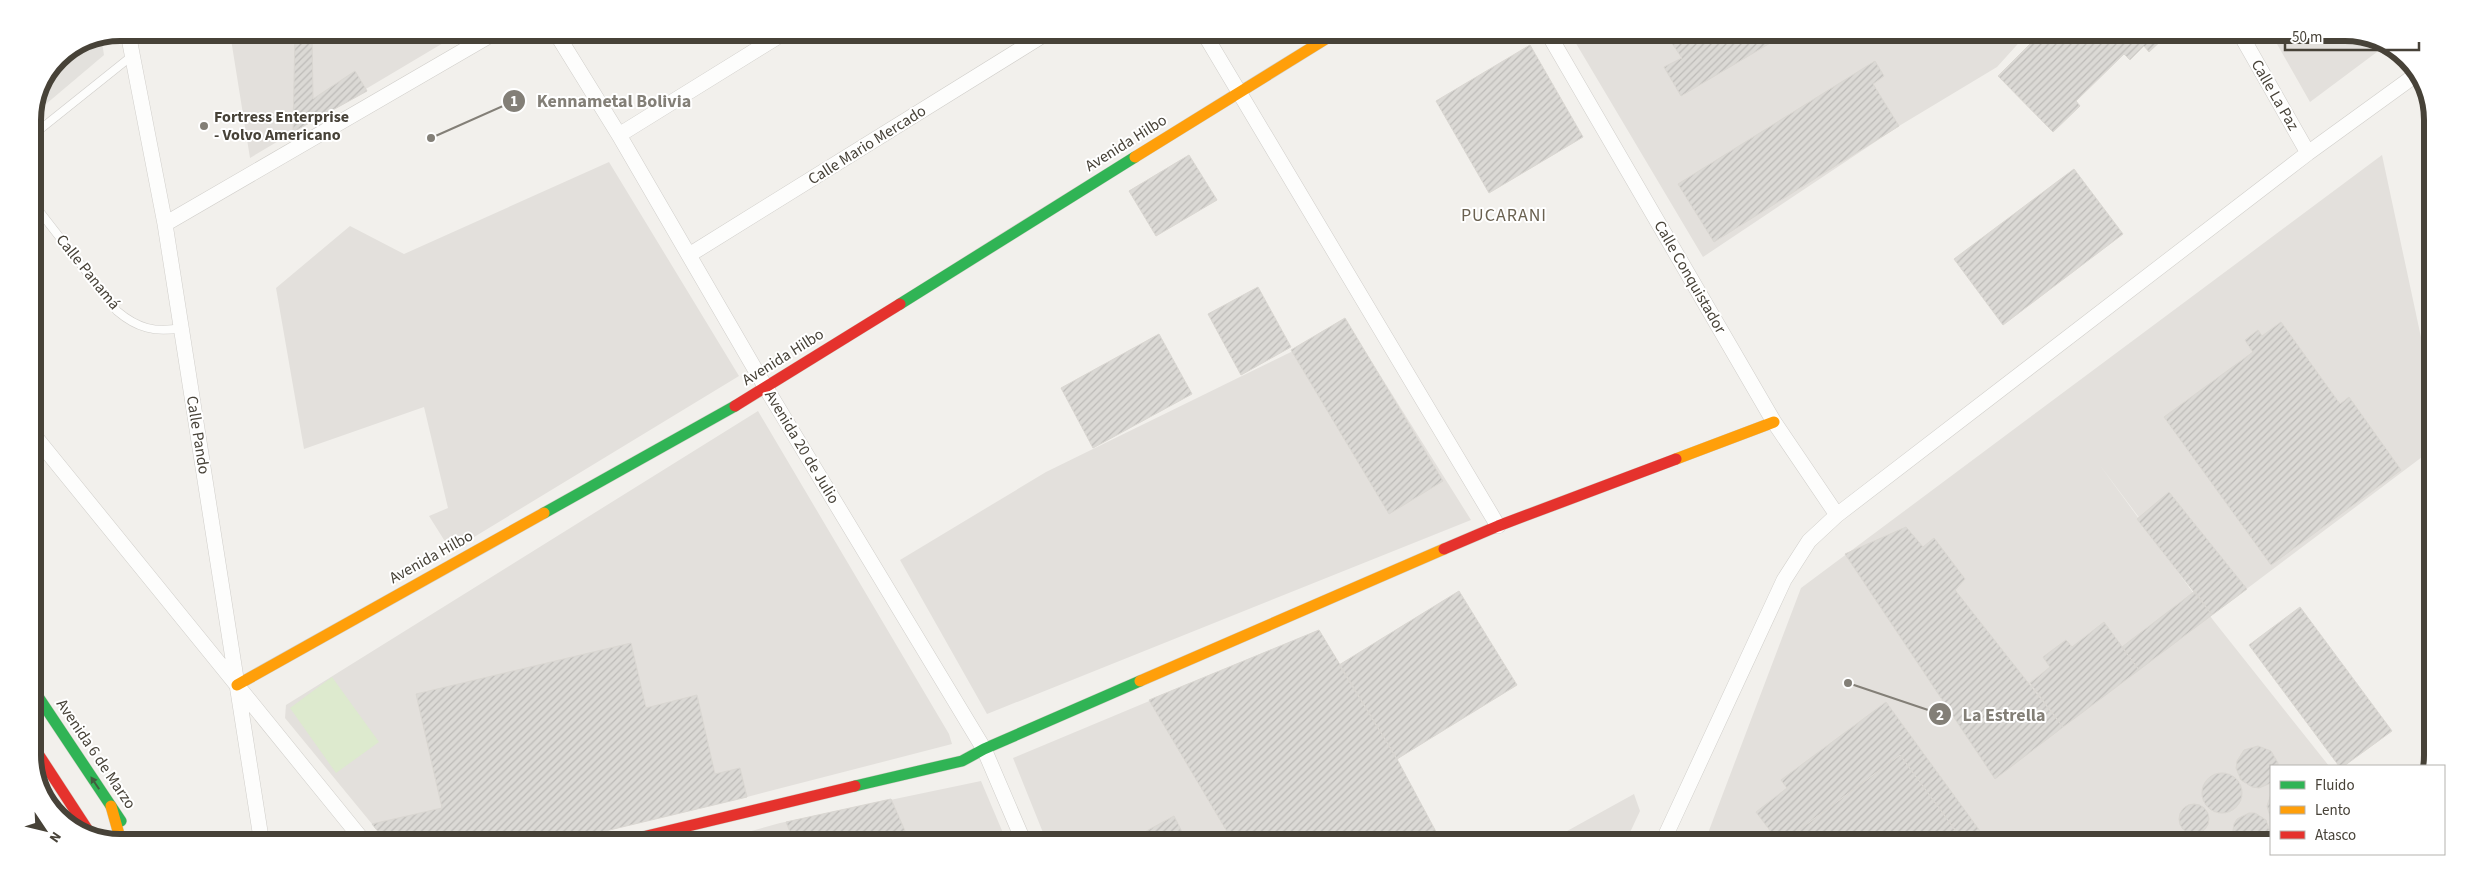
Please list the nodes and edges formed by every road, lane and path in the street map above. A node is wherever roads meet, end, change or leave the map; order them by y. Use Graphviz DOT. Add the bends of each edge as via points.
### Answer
graph roads {
  1 [pos="130,41"];
  2 [pos="480,41"];
  3 [pos="561,41"];
  4 [pos="771,41"];
  5 [pos="1034,41"];
  6 [pos="1209,41"];
  7 [pos="1322,41"];
  8 [pos="1552,41"];
  9 [pos="2244,41"];
  10 [pos="132,55"];
  11 [pos="2411,78"];
  12 [pos="1239,91"];
  13 [pos="41,129"];
  14 [pos="619,135"];
  15 [pos="2308,153"];
  16 [pos="41,214"];
  17 [pos="165,224"];
  18 [pos="689,255"];
  19 [pos="181,328"];
  20 [pos="766,388"];
  21 [pos="1774,422"];
  22 [pos="41,444"];
  23 [pos="1837,515"];
  24 [pos="1498,526"];
  25 [pos="237,685"];
  26 [pos="41,701"];
  27 [pos="984,749"];
  28 [pos="41,758"];
  29 [pos="111,806"];
  30 [pos="84,825"];
  31 [pos="119,834"];
  32 [pos="129,834"];
  33 [pos="260,834"];
  34 [pos="358,834"];
  35 [pos="655,834"];
  36 [pos="1020,834"];
  37 [pos="1666,834"];
  1 -- 10 [label="street, Calle Pando"];
  2 -- 17 [label="street"];
  3 -- 14 [label="street, Avenida 20 de Julio"];
  4 -- 14 [label="street"];
  5 -- 18 [label="street, Calle Mario Mercado"];
  6 -- 12 [label="street"];
  7 -- 12 [label="main road, Avenida Hilbo"];
  8 -- 21 [label="street, Calle Conquistador"];
  9 -- 15 [label="street, Calle La Paz"];
  10 -- 13 [label="lane"];
  10 -- 17 [label="street, Calle Pando"];
  11 -- 15 [label="street"];
  12 -- 20 [label="main road, Avenida Hilbo"];
  12 -- 24 [label="street"];
  14 -- 18 [label="street, Avenida 20 de Julio"];
  15 -- 23 [label="street"];
  16 -- 19 [label="lane, Calle Panamá" via="117,311 130,321 154,330"];
  17 -- 19 [label="street, Calle Pando"];
  18 -- 20 [label="street, Avenida 20 de Julio"];
  19 -- 25 [label="street, Calle Pando"];
  20 -- 25 [label="main road, Avenida Hilbo"];
  20 -- 27 [label="street, Avenida 20 de Julio"];
  21 -- 23 [label="street, Calle Conquistador"];
  21 -- 24 [label="main road"];
  22 -- 25 [label="street"];
  23 -- 37 [label="street" via="1808,541 1784,580"];
  24 -- 27 [label="main road"];
  25 -- 33 [label="street, Calle Pando"];
  25 -- 34 [label="street"];
  29 -- 26 [label="main road, Avenida 6 de Marzo, one-way"];
  27 -- 35 [label="main road" via="962,761"];
  27 -- 36 [label="street, Avenida 20 de Julio"];
  28 -- 30 [label="main road"];
  29 -- 31 [label="main road"];
  29 -- 32 [label="main road, Avenida 6 de Marzo"];
}
